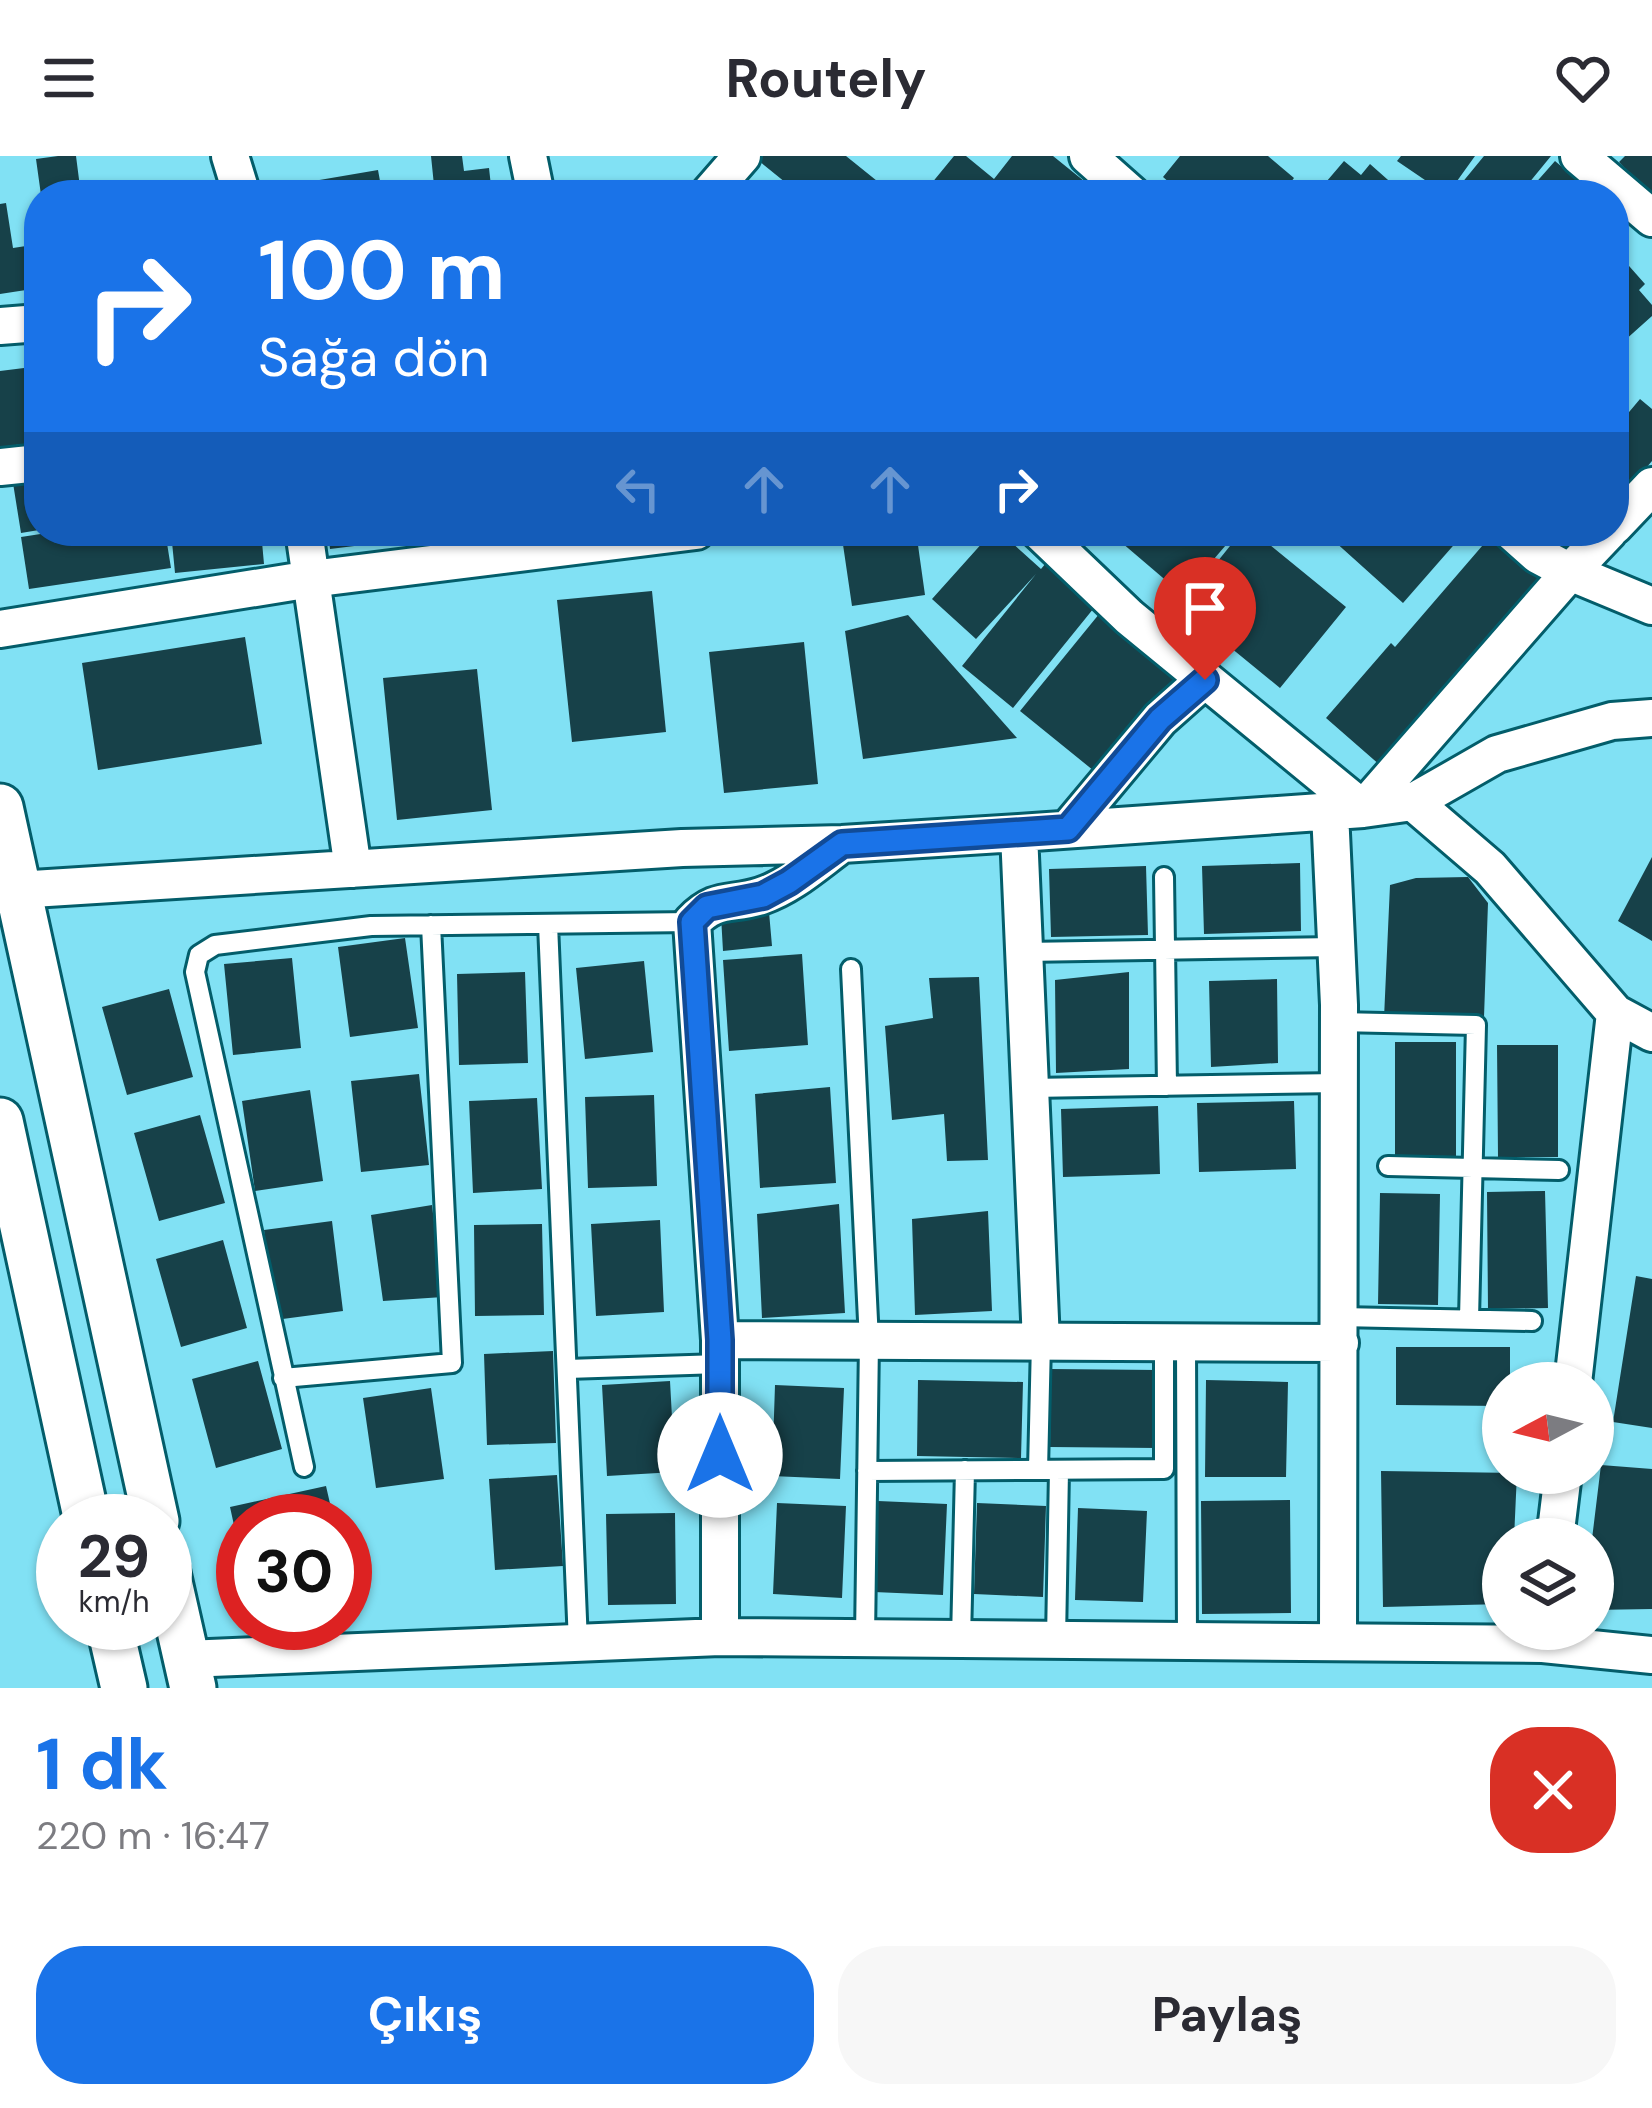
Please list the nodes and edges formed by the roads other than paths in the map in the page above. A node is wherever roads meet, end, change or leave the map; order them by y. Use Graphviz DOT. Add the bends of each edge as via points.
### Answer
graph roads {
  1 [pos="742,156"];
  2 [pos="1579,156"];
  3 [pos="721,180"];
  4 [pos="1607,180"];
  5 [pos="1629,198"];
  6 [pos="1652,218"];
  7 [pos="1652,486"];
  8 [pos="1629,510"];
  9 [pos="306,546"];
  10 [pos="575,546"];
  11 [pos="1055,546"];
  12 [pos="1528,546"];
  13 [pos="1595,546"];
  14 [pos="1570,572"];
  15 [pos="310,579"];
  16 [pos="1652,606"];
  17 [pos="0,629"];
  18 [pos="1205,680"];
  19 [pos="1652,718"];
  20 [pos="1413,802"];
  21 [pos="0,807"];
  22 [pos="1347,810"];
  23 [pos="1068,829"];
  24 [pos="1018,833"];
  25 [pos="842,844"];
  26 [pos="352,868"];
  27 [pos="1164,877"];
  28 [pos="8,890"];
  29 [pos="692,922"];
  30 [pos="548,924"];
  31 [pos="431,926"];
  32 [pos="1336,946"];
  33 [pos="1165,950"];
  34 [pos="1024,952"];
  35 [pos="850,969"];
  36 [pos="1615,1013"];
  37 [pos="1338,1022"];
  38 [pos="1652,1033"];
  39 [pos="1339,1083"];
  40 [pos="1167,1086"];
  41 [pos="1030,1088"];
  42 [pos="0,1121"];
  43 [pos="1388,1166"];
  44 [pos="1472,1168"];
  45 [pos="1558,1170"];
  46 [pos="1469,1319"];
  47 [pos="1532,1321"];
  48 [pos="1340,1330"];
  49 [pos="869,1341"];
  50 [pos="1041,1342"];
  51 [pos="1175,1343"];
  52 [pos="720,1352"];
  53 [pos="1575,1362"];
  54 [pos="567,1369"];
  55 [pos="284,1378"];
  56 [pos="304,1467"];
  57 [pos="964,1470"];
  58 [pos="1038,1470"];
  59 [pos="1060,1470"];
  60 [pos="867,1471"];
  61 [pos="81,1494"];
  62 [pos="150,1494"];
  63 [pos="720,1636"];
  64 [pos="865,1638"];
  65 [pos="1482,1638"];
  66 [pos="961,1639"];
  67 [pos="1056,1640"];
  68 [pos="1186,1642"];
  69 [pos="1338,1642"];
  70 [pos="578,1643"];
  71 [pos="1614,1648"];
  72 [pos="116,1650"];
  73 [pos="1652,1655"];
  74 [pos="189,1674"];
  75 [pos="124,1688"];
  1 -- 3 [label="street"];
  2 -- 4 [label="street"];
  5 -- 6 [label="street"];
  7 -- 8 [label="street"];
  9 -- 15 [label="street"];
  10 -- 15 [label="street"];
  11 -- 18 [label="street"];
  12 -- 14 [label="street"];
  13 -- 14 [label="street"];
  14 -- 16 [label="street"];
  14 -- 22 [label="street"];
  15 -- 17 [label="street"];
  15 -- 26 [label="street"];
  18 -- 22 [label="street"];
  18 -- 23 [label="street" via="1160,719"];
  19 -- 20 [label="street" via="1497,754"];
  20 -- 22 [label="street"];
  20 -- 36 [label="street" via="1490,868"];
  21 -- 28 [label="street"];
  22 -- 23 [label="street"];
  22 -- 32 [label="street"];
  23 -- 24 [label="street"];
  24 -- 25 [label="street"];
  24 -- 34 [label="street"];
  25 -- 26 [label="street"];
  25 -- 29 [label="street" via="763,896 707,907"];
  26 -- 28 [label="street"];
  27 -- 33 [label="lane"];
  28 -- 62 [label="street"];
  29 -- 30 [label="lane"];
  29 -- 52 [label="street"];
  30 -- 31 [label="lane"];
  30 -- 54 [label="lane"];
  31 -- 55 [label="lane" via="452,1363"];
  31 -- 55 [label="lane" via="214,944 195,963"];
  32 -- 33 [label="lane"];
  32 -- 37 [label="street"];
  33 -- 34 [label="lane"];
  33 -- 40 [label="lane"];
  34 -- 41 [label="street"];
  35 -- 49 [label="lane"];
  36 -- 38 [label="street"];
  36 -- 53 [label="street"];
  37 -- 39 [label="street"];
  37 -- 44 [label="lane" via="1476,1025"];
  39 -- 40 [label="lane"];
  39 -- 48 [label="street"];
  40 -- 41 [label="lane"];
  41 -- 50 [label="street"];
  42 -- 61 [label="street"];
  43 -- 44 [label="lane"];
  44 -- 45 [label="lane"];
  44 -- 46 [label="lane"];
  46 -- 47 [label="lane"];
  46 -- 48 [label="lane"];
  48 -- 51 [label="street"];
  48 -- 69 [label="street"];
  49 -- 50 [label="street"];
  49 -- 52 [label="street"];
  49 -- 60 [label="lane"];
  50 -- 51 [label="street"];
  50 -- 58 [label="lane"];
  51 -- 59 [label="lane" via="1164,1469"];
  51 -- 68 [label="lane"];
  52 -- 54 [label="lane"];
  52 -- 63 [label="street"];
  54 -- 70 [label="lane"];
  55 -- 56 [label="lane"];
  57 -- 58 [label="lane"];
  57 -- 60 [label="lane"];
  57 -- 66 [label="lane"];
  58 -- 59 [label="lane"];
  59 -- 67 [label="lane"];
  60 -- 64 [label="lane"];
  63 -- 64 [label="street"];
  63 -- 70 [label="street"];
  64 -- 66 [label="street"];
  65 -- 69 [label="street"];
  66 -- 67 [label="street"];
  67 -- 68 [label="street"];
  68 -- 69 [label="street"];
  70 -- 74 [label="street"];
  71 -- 73 [label="street"];
  72 -- 75 [label="street"];
}
